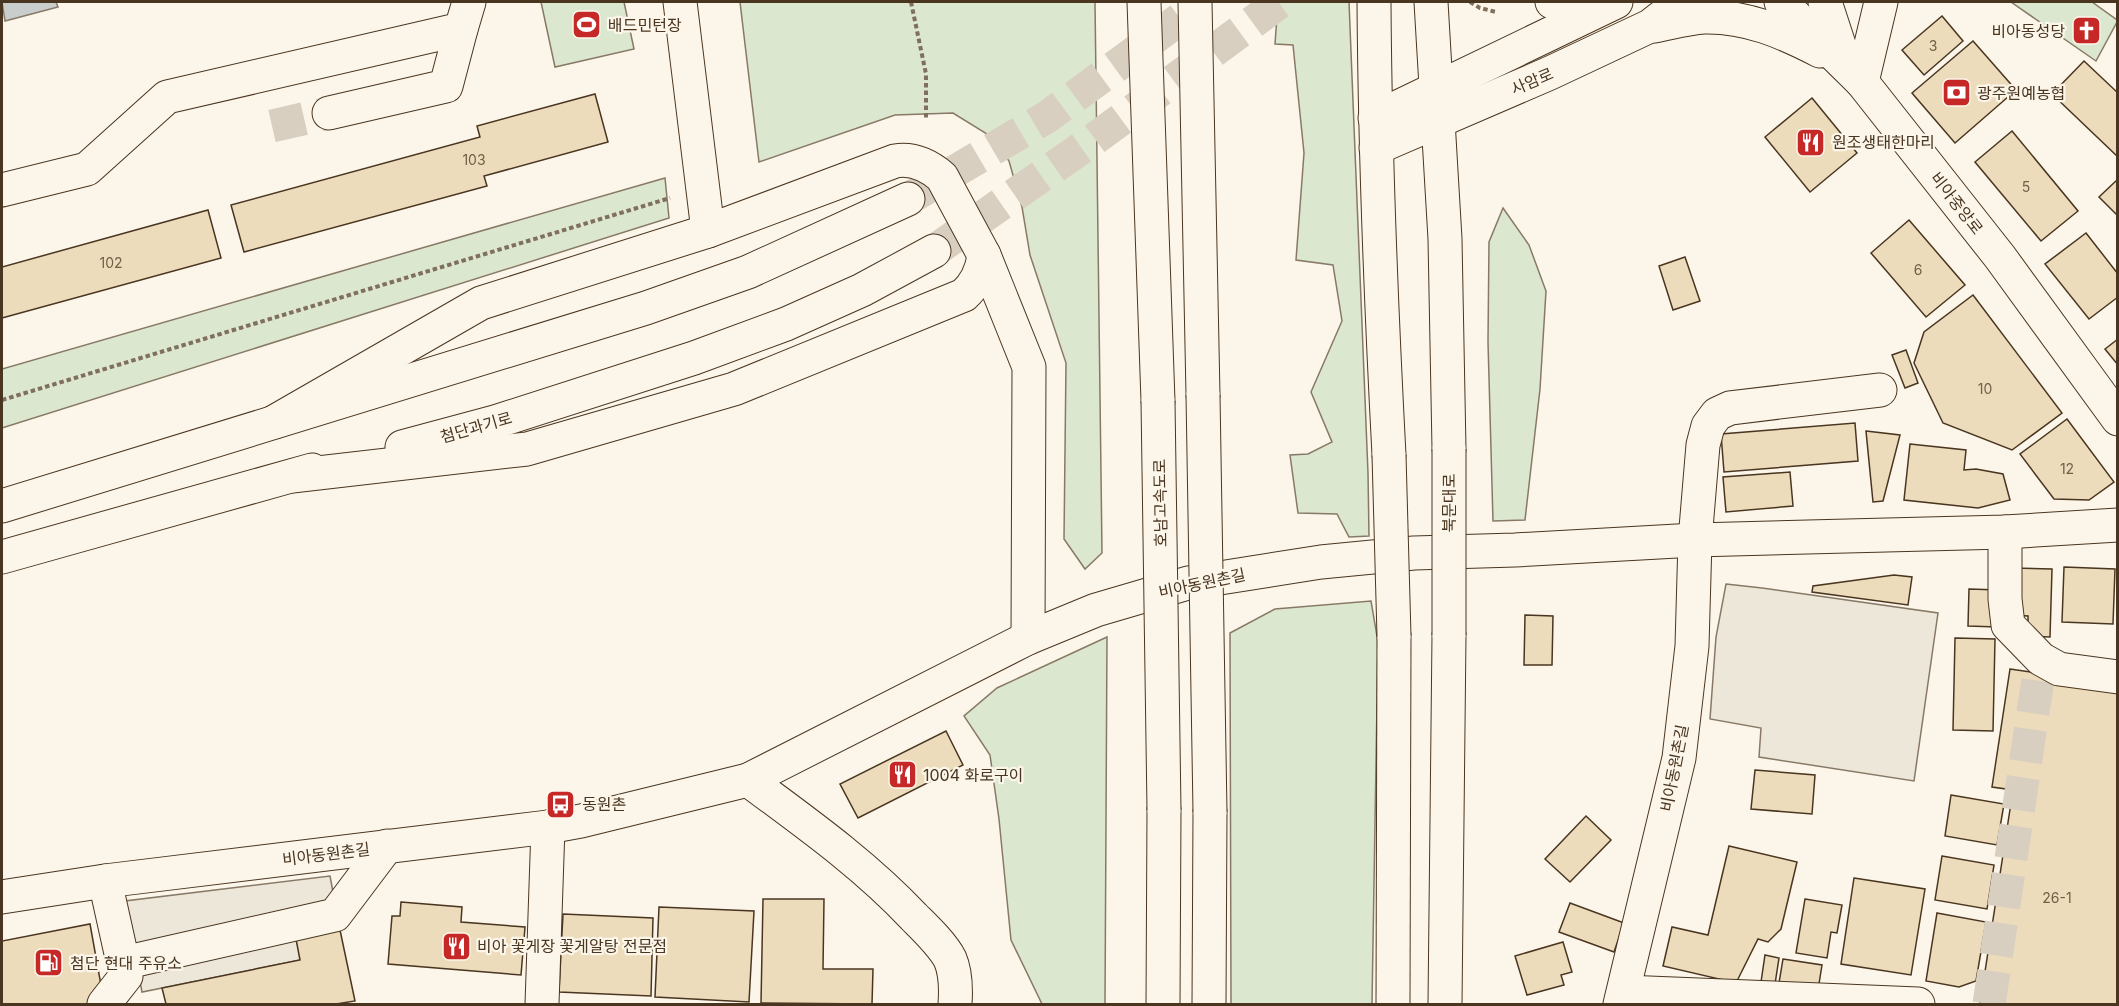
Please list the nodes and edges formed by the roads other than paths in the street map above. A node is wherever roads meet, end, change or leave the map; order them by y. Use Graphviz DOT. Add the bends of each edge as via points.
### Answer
graph roads {
  1 [pos="680,2"];
  2 [pos="1144,2"];
  3 [pos="1195,2"];
  4 [pos="1374,2"];
  5 [pos="1431,2"];
  6 [pos="1552,2"];
  7 [pos="1572,2"];
  8 [pos="1616,2"];
  9 [pos="1681,2"];
  10 [pos="1781,2"];
  11 [pos="1825,2"];
  12 [pos="1881,2"];
  13 [pos="465,15"];
  14 [pos="1650,26"];
  15 [pos="1854,73"];
  16 [pos="1438,104"];
  17 [pos="329,113"];
  18 [pos="1375,133"];
  19 [pos="2,190"];
  20 [pos="908,199"];
  21 [pos="708,231"];
  22 [pos="934,251"];
  23 [pos="984,255"];
  24 [pos="1880,390"];
  25 [pos="2118,419"];
  26 [pos="274,422"];
  27 [pos="292,476"];
  28 [pos="2,506"];
  29 [pos="2118,525"];
  30 [pos="2005,532"];
  31 [pos="1695,540"];
  32 [pos="2,556"];
  33 [pos="1028,638"];
  34 [pos="2118,676"];
  35 [pos="748,780"];
  36 [pos="548,827"];
  37 [pos="387,846"];
  38 [pos="105,881"];
  39 [pos="2,897"];
  40 [pos="123,963"];
  41 [pos="1622,998"];
  42 [pos="104,1005"];
  43 [pos="542,1005"];
  44 [pos="955,1005"];
  45 [pos="1163,1005"];
  46 [pos="1209,1005"];
  47 [pos="1394,1005"];
  48 [pos="1445,1005"];
  49 [pos="1918,1005"];
  1 -- 21 [label="main road"];
  2 -- 45 [label="main road, 호남고속도로, bridge" via="1158,401"];
  3 -- 46 [label="main road, bridge" via="1210,812"];
  4 -- 18 [label="main road"];
  5 -- 16 [label="main road, 북문대로"];
  6 -- 7 [label="main road"];
  8 -- 16 [label="main road, 사암로"];
  9 -- 14 [label="main road, 사암로"];
  10 -- 15 [label="main road, 비아중앙로"];
  11 -- 15 [label="main road"];
  12 -- 15 [label="main road"];
  13 -- 17 [label="main road" via="446,86"];
  13 -- 19 [label="main road" via="167,97 87,169"];
  14 -- 15 [label="main road" via="1704,17 1765,25"];
  14 -- 16 [label="main road, 사암로" via="1550,73"];
  15 -- 25 [label="main road, 비아중앙로" via="2000,257"];
  16 -- 18 [label="main road, 사암로"];
  16 -- 48 [label="main road, 북문대로, bridge" via="1449,449"];
  18 -- 47 [label="main road, bridge" via="1394,636"];
  20 -- 26 [label="main road" via="748,272 646,308"];
  21 -- 23 [label="main road" via="904,160 924,165 942,177"];
  21 -- 26 [label="main road" via="481,303"];
  22 -- 27 [label="main road, 첨단과기로" via="862,290 786,324 694,358 495,422"];
  23 -- 27 [label="main road" via="976,281 964,295 734,389 528,449"];
  23 -- 33 [label="main road" via="1029,367"];
  24 -- 31 [label="main road" via="1730,408 1717,414 1708,426 1703,445"];
  26 -- 28 [label="main road"];
  27 -- 32 [label="main road, 첨단과기로"];
  29 -- 30 [label="main road, 비아동원촌길"];
  30 -- 31 [label="main road, 비아동원촌길"];
  30 -- 34 [label="main road" via="2008,625 2040,666"];
  31 -- 33 [label="main road, 비아동원촌길" via="1414,553 1321,562 1188,583 1096,610"];
  31 -- 41 [label="main road, 비아동원촌길" via="1692,646 1679,758"];
  33 -- 35 [label="main road, 비아동원촌길"];
  35 -- 36 [label="main road, 비아동원촌길"];
  35 -- 44 [label="main road" via="849,855 929,932 950,959 956,984"];
  36 -- 37 [label="main road, 비아동원촌길"];
  36 -- 43 [label="main road"];
  37 -- 38 [label="main road, 비아동원촌길"];
  37 -- 40 [label="main road" via="335,915"];
  38 -- 39 [label="main road, 비아동원촌길"];
  38 -- 40 [label="main road"];
  40 -- 42 [label="main road" via="126,976"];
  41 -- 49 [label="main road, 비아동원촌길"];
}
